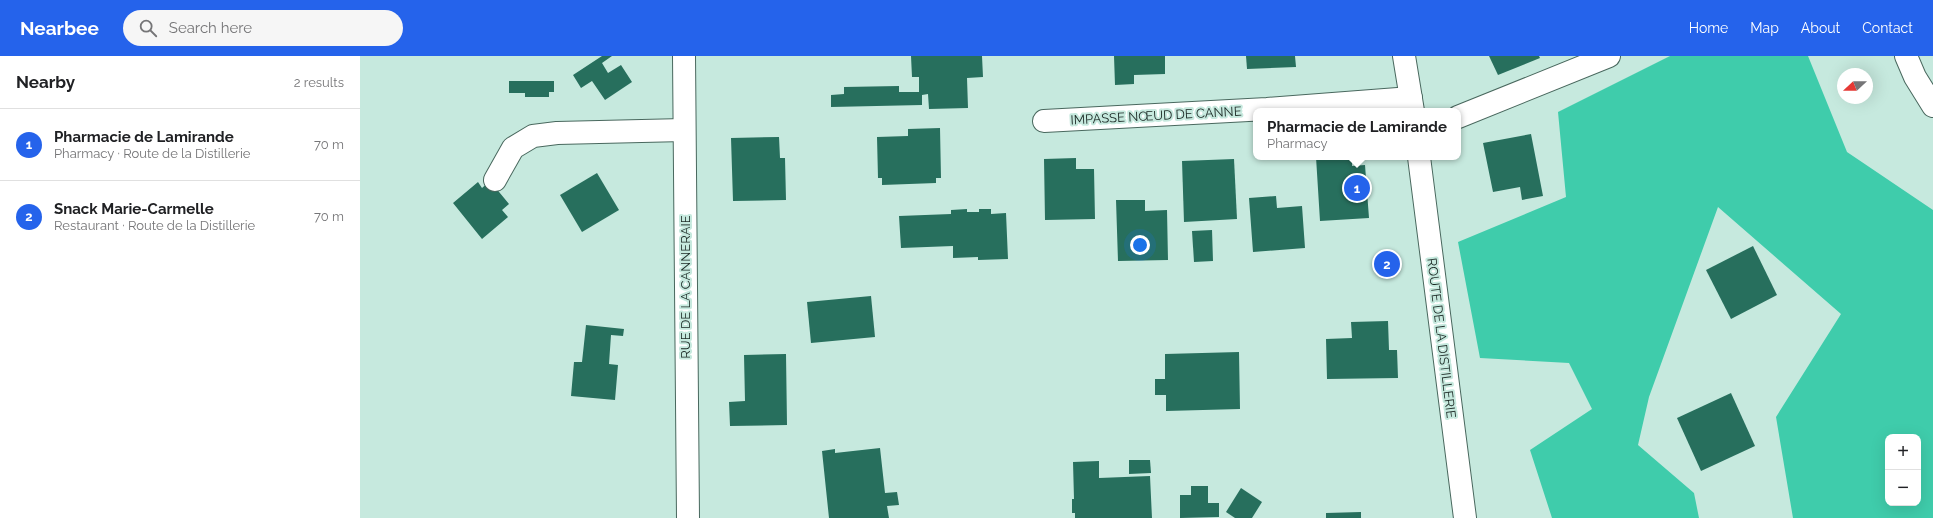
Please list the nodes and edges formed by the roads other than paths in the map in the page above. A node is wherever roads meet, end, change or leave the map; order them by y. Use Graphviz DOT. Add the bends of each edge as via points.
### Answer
graph roads {
  1 [pos="684,56"];
  2 [pos="1404,56"];
  3 [pos="1609,56"];
  4 [pos="1906,56"];
  5 [pos="1412,105"];
  6 [pos="1933,106"];
  7 [pos="1303,108"];
  8 [pos="1253,110"];
  9 [pos="1461,116"];
  10 [pos="1044,121"];
  11 [pos="684,130"];
  12 [pos="1420,160"];
  13 [pos="495,180"];
  14 [pos="688,518"];
  15 [pos="1465,518"];
  1 -- 11 [label="street, RUE DE LA CANNERAIE"];
  2 -- 5 [label="street"];
  3 -- 9 [label="street"];
  4 -- 6 [label="street" via="1915,77"];
  5 -- 7 [label="street, IMPASSE NŒUD DE CANNE"];
  8 -- 10 [label="street, IMPASSE NŒUD DE CANNE"];
  11 -- 13 [label="street" via="557,133 533,136 513,148"];
  11 -- 14 [label="street, RUE DE LA CANNERAIE"];
  12 -- 15 [label="street, ROUTE DE LA DISTILLERIE"];
}
